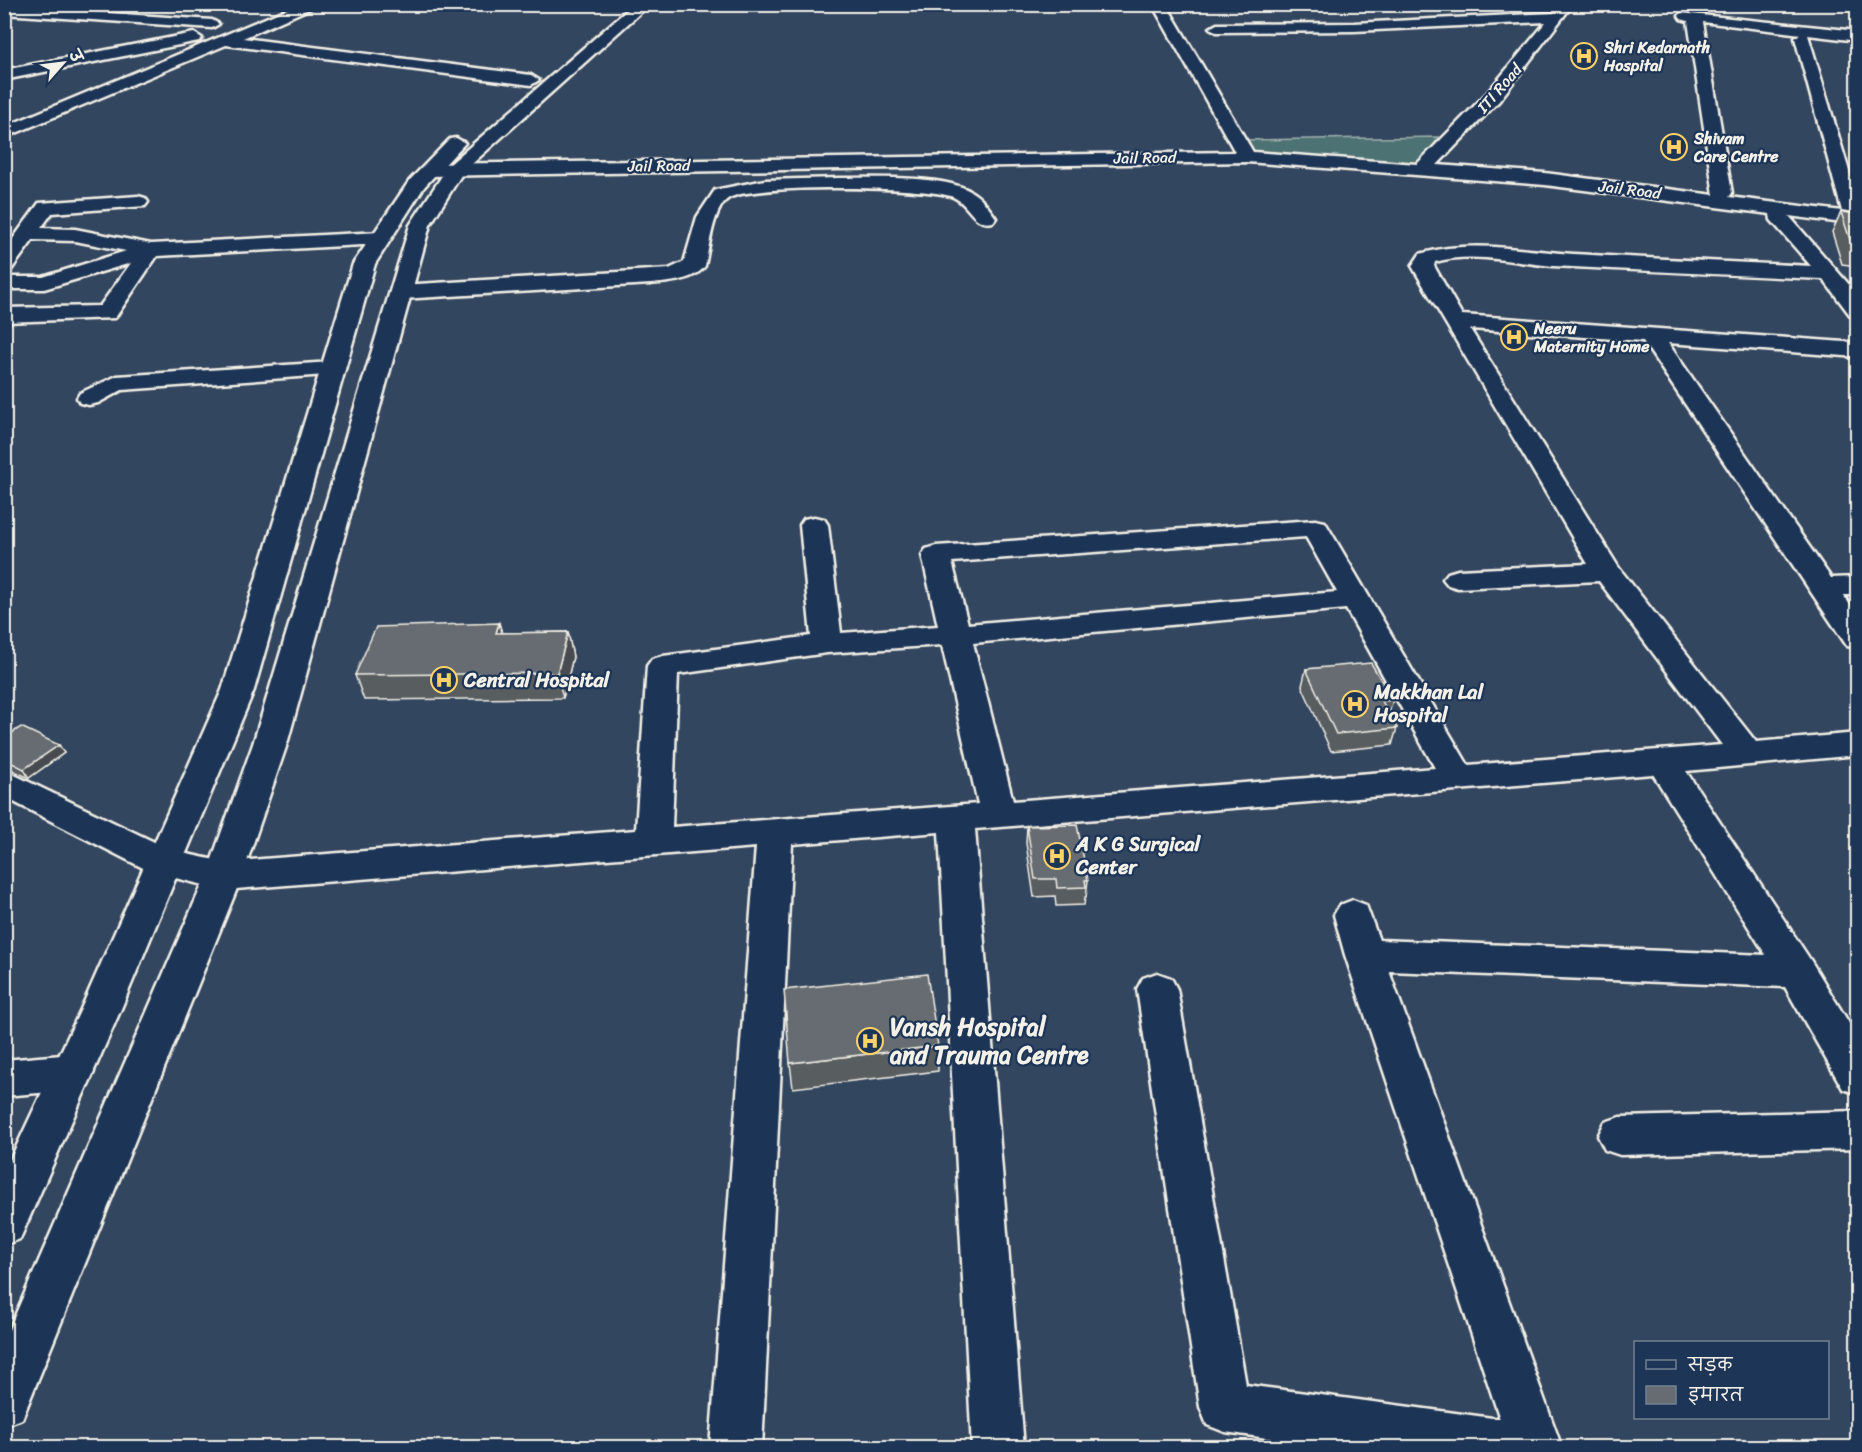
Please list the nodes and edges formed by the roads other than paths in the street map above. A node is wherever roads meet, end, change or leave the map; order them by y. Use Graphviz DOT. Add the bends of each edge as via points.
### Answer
graph roads {
  1 [pos="313,4"];
  2 [pos="624,4"];
  3 [pos="643,4"];
  4 [pos="1159,4"];
  5 [pos="5,10"];
  6 [pos="1563,11"];
  7 [pos="1375,12"];
  8 [pos="1389,26"];
  9 [pos="255,27"];
  10 [pos="1218,28"];
  11 [pos="1857,36"];
  12 [pos="1803,38"];
  13 [pos="221,40"];
  14 [pos="4,75"];
  15 [pos="531,80"];
  16 [pos="4,133"];
  17 [pos="1247,157"];
  18 [pos="1424,168"];
  19 [pos="443,169"];
  20 [pos="1664,193"];
  21 [pos="1722,193"];
  22 [pos="1688,196"];
  23 [pos="138,202"];
  24 [pos="1778,216"];
  25 [pos="1856,217"];
  26 [pos="987,218"];
  27 [pos="29,234"];
  28 [pos="381,238"];
  29 [pos="151,250"];
  30 [pos="4,266"];
  31 [pos="1829,273"];
  32 [pos="4,283"];
  33 [pos="400,292"];
  34 [pos="1857,310"];
  35 [pos="4,315"];
  36 [pos="1454,321"];
  37 [pos="1651,336"];
  38 [pos="1857,350"];
  39 [pos="332,369"];
  40 [pos="89,398"];
  41 [pos="814,525"];
  42 [pos="1607,572"];
  43 [pos="1458,579"];
  44 [pos="1857,586"];
  45 [pos="1820,587"];
  46 [pos="1355,599"];
  47 [pos="957,636"];
  48 [pos="1857,639"];
  49 [pos="827,643"];
  50 [pos="1857,744"];
  51 [pos="1746,753"];
  52 [pos="1662,762"];
  53 [pos="1457,777"];
  54 [pos="4,782"];
  55 [pos="998,813"];
  56 [pos="956,817"];
  57 [pos="776,831"];
  58 [pos="653,841"];
  59 [pos="164,862"];
  60 [pos="224,876"];
  61 [pos="1797,972"];
  62 [pos="1157,989"];
  63 [pos="1843,1027"];
  64 [pos="73,1072"];
  65 [pos="1857,1076"];
  66 [pos="4,1078"];
  67 [pos="1857,1130"];
  68 [pos="1620,1136"];
  69 [pos="4,1224"];
  70 [pos="4,1401"];
  71 [pos="736,1448"];
  72 [pos="998,1448"];
  73 [pos="1527,1448"];
  74 [pos="1536,1448"];
  1 -- 9 [label="street"];
  2 -- 15 [label="street"];
  3 -- 19 [label="street"];
  4 -- 17 [label="street"];
  5 -- 9 [label="street"];
  6 -- 8 [label="street"];
  6 -- 18 [label="street, ITI Road" via="1493,97"];
  7 -- 8 [label="street"];
  8 -- 10 [label="street"];
  9 -- 13 [label="street"];
  9 -- 14 [label="street"];
  11 -- 21 [label="street" via="1690,19"];
  12 -- 25 [label="street"];
  13 -- 15 [label="street"];
  13 -- 16 [label="street" via="98,96"];
  15 -- 19 [label="street"];
  17 -- 18 [label="street, Jail Road"];
  17 -- 19 [label="street, Jail Road"];
  18 -- 20 [label="street, Jail Road"];
  19 -- 28 [label="street"];
  19 -- 33 [label="street" via="420,225"];
  20 -- 21 [label="street"];
  20 -- 22 [label="street, Jail Road"];
  21 -- 25 [label="street"];
  22 -- 24 [label="street" via="1730,209"];
  22 -- 25 [label="street, Jail Road"];
  23 -- 27 [label="street" via="46,207"];
  24 -- 25 [label="street"];
  24 -- 31 [label="street"];
  26 -- 33 [label="street" via="972,200 924,186 854,183 744,188 721,195 712,208 694,266 689,270 651,278"];
  27 -- 29 [label="street" via="75,235"];
  27 -- 30 [label="street"];
  28 -- 29 [label="street"];
  28 -- 39 [label="street" via="364,264"];
  29 -- 32 [label="street" via="44,283"];
  29 -- 35 [label="street" via="107,313"];
  31 -- 34 [label="street"];
  31 -- 36 [label="street" via="1441,253 1427,258 1423,266"];
  33 -- 60 [label="street" via="270,744"];
  36 -- 37 [label="street"];
  36 -- 42 [label="street"];
  37 -- 38 [label="street"];
  37 -- 45 [label="street"];
  39 -- 40 [label="street" via="117,383"];
  39 -- 59 [label="street" via="238,690"];
  41 -- 49 [label="street"];
  42 -- 43 [label="street"];
  42 -- 51 [label="street"];
  44 -- 45 [label="street"];
  45 -- 48 [label="street"];
  46 -- 47 [label="street"];
  46 -- 47 [label="street" via="1314,528 936,555"];
  46 -- 53 [label="street"];
  47 -- 49 [label="street"];
  47 -- 55 [label="street"];
  49 -- 58 [label="street" via="663,666"];
  50 -- 51 [label="street"];
  51 -- 52 [label="street"];
  52 -- 53 [label="street"];
  52 -- 61 [label="street"];
  53 -- 55 [label="street"];
  54 -- 59 [label="street"];
  55 -- 56 [label="street"];
  56 -- 57 [label="street"];
  56 -- 72 [label="street"];
  57 -- 58 [label="street"];
  57 -- 71 [label="street"];
  58 -- 60 [label="street"];
  59 -- 60 [label="street"];
  59 -- 64 [label="street"];
  60 -- 70 [label="street"];
  61 -- 63 [label="street"];
  61 -- 74 [label="street" via="1358,935"];
  62 -- 73 [label="street" via="1225,1407"];
  63 -- 65 [label="street"];
  64 -- 66 [label="street"];
  64 -- 69 [label="street"];
  67 -- 68 [label="street"];
}
